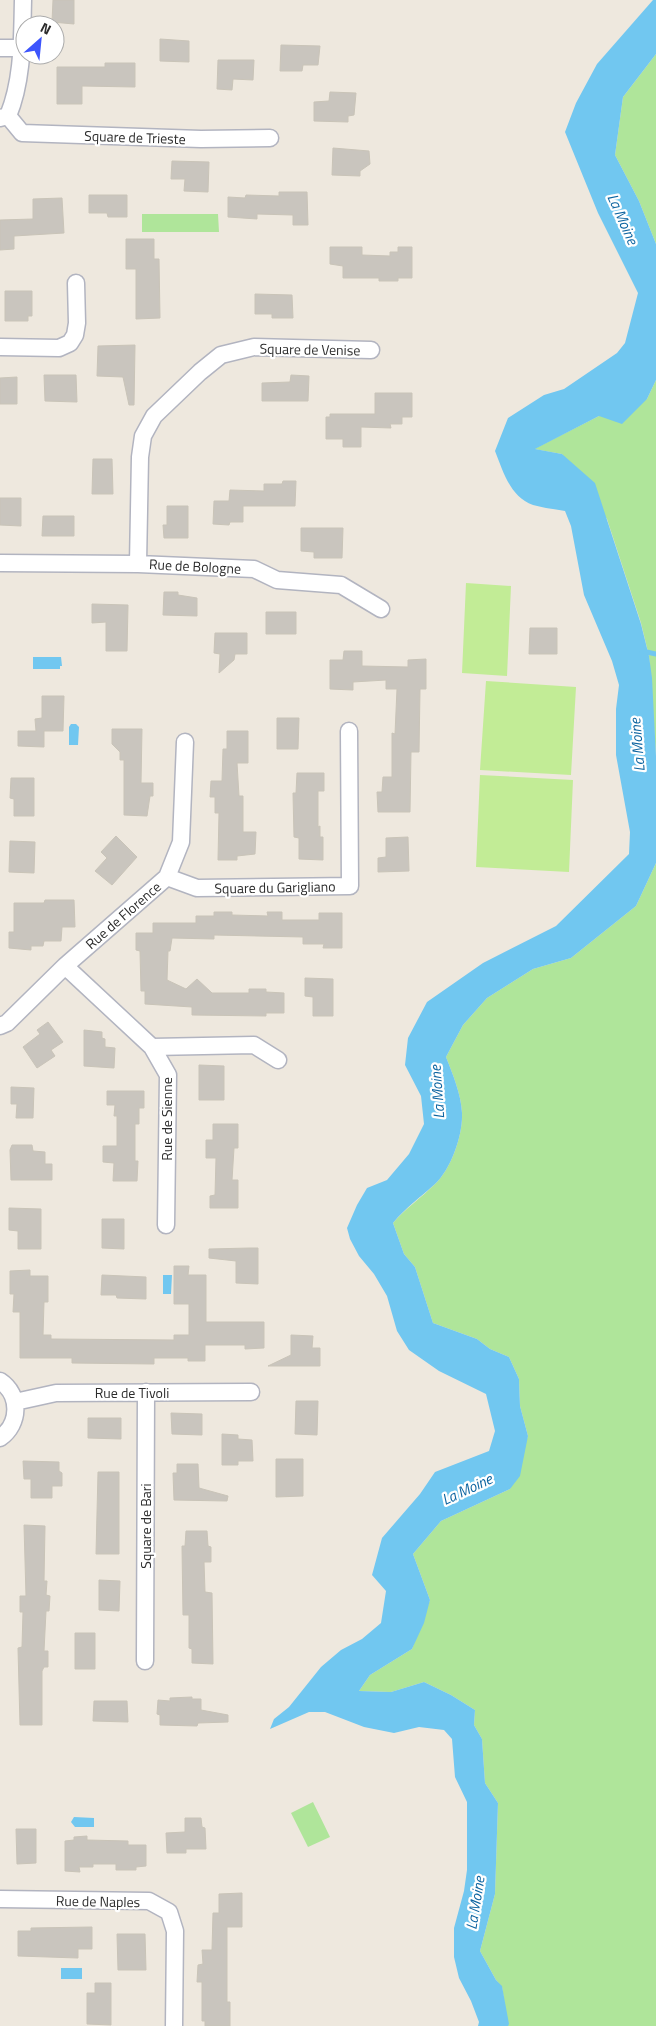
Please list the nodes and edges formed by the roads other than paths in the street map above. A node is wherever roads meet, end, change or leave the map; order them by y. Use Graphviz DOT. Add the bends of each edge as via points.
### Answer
graph roads {
  1 [pos="23,0"];
  2 [pos="23,15"];
  3 [pos="0,48"];
  4 [pos="15,48"];
  5 [pos="20,65"];
  6 [pos="4,117"];
  7 [pos="270,138"];
  8 [pos="76,283"];
  9 [pos="0,347"];
  10 [pos="370,350"];
  11 [pos="0,563"];
  12 [pos="138,564"];
  13 [pos="381,609"];
  14 [pos="349,732"];
  15 [pos="185,742"];
  16 [pos="167,877"];
  17 [pos="65,966"];
  18 [pos="0,1026"];
  19 [pos="152,1047"];
  20 [pos="278,1060"];
  21 [pos="166,1225"];
  22 [pos="0,1381"];
  23 [pos="146,1392"];
  24 [pos="251,1392"];
  25 [pos="15,1402"];
  26 [pos="0,1438"];
  27 [pos="145,1661"];
  28 [pos="0,1899"];
  29 [pos="174,2026"];
  1 -- 2 [label="street"];
  3 -- 4 [label="street"];
  5 -- 6 [label="street" via="16,98"];
  6 -- 7 [label="street, Square de Trieste" via="22,133"];
  8 -- 9 [label="street" via="77,323 70,342 59,348"];
  10 -- 12 [label="street, Square de Venise" via="254,348 221,355 200,372 154,416 143,436"];
  11 -- 12 [label="street, Rue de Bologne"];
  12 -- 13 [label="street, Rue de Bologne" via="254,569 277,580 341,585"];
  14 -- 16 [label="street, Square du Garigliano" via="350,886 197,888"];
  15 -- 16 [label="street, Rue de Florence" via="181,842"];
  16 -- 17 [label="street, Rue de Florence"];
  17 -- 18 [label="street, Rue de Florence" via="7,1023"];
  17 -- 19 [label="street, Rue de Sienne"];
  19 -- 20 [label="street" via="254,1045"];
  19 -- 21 [label="street, Rue de Sienne" via="168,1074"];
  22 -- 25 [label="street" via="11,1392"];
  23 -- 24 [label="street, Rue de Tivoli"];
  23 -- 25 [label="street, Rue de Tivoli" via="56,1393"];
  23 -- 27 [label="street, Square de Bari"];
  25 -- 26 [label="street" via="12,1425"];
  28 -- 29 [label="street, Rue de Naples" via="149,1901 169,1912 175,1931"];
}
